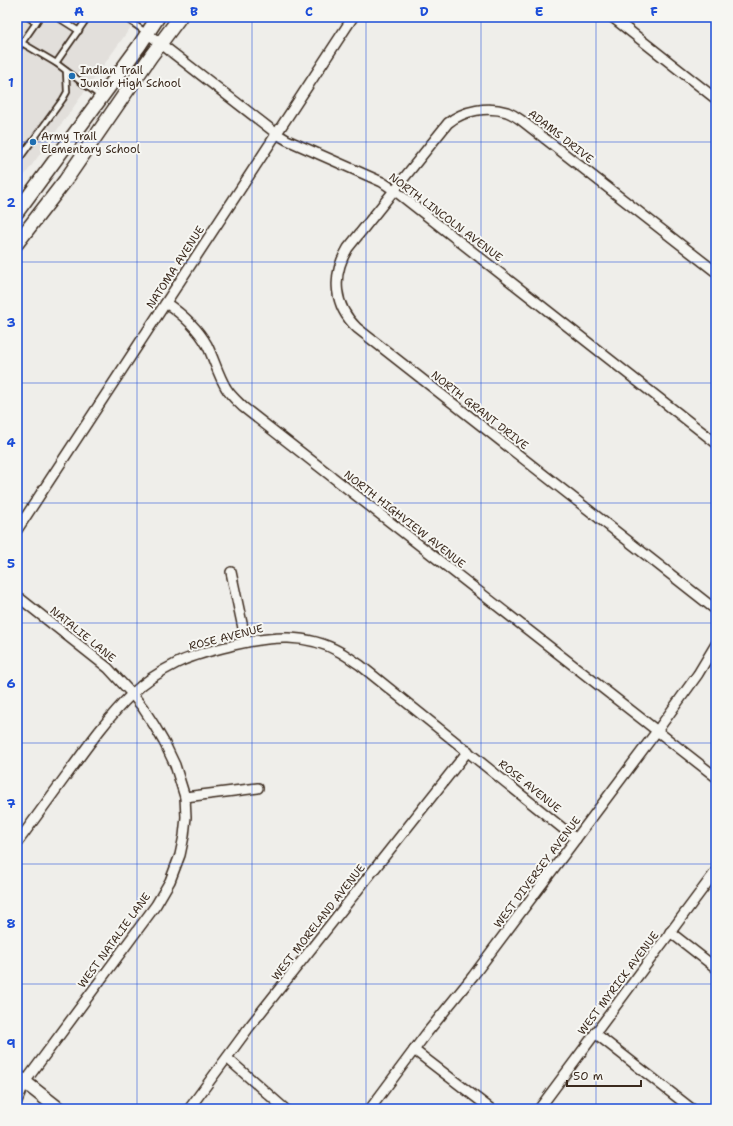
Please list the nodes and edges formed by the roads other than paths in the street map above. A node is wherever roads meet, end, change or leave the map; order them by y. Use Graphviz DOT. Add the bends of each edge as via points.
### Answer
graph roads {
  1 [pos="28,17"];
  2 [pos="40,17"];
  3 [pos="57,17"];
  4 [pos="88,17"];
  5 [pos="124,17"];
  6 [pos="158,17"];
  7 [pos="180,17"];
  8 [pos="353,17"];
  9 [pos="612,17"];
  10 [pos="36,23"];
  11 [pos="79,31"];
  12 [pos="147,33"];
  13 [pos="17,40"];
  14 [pos="22,44"];
  15 [pos="160,44"];
  16 [pos="17,50"];
  17 [pos="56,63"];
  18 [pos="66,71"];
  19 [pos="101,97"];
  20 [pos="716,99"];
  21 [pos="277,134"];
  22 [pos="17,162"];
  23 [pos="36,185"];
  24 [pos="394,190"];
  25 [pos="53,197"];
  26 [pos="17,212"];
  27 [pos="17,243"];
  28 [pos="716,272"];
  29 [pos="166,303"];
  30 [pos="716,443"];
  31 [pos="17,530"];
  32 [pos="231,572"];
  33 [pos="17,596"];
  34 [pos="716,610"];
  35 [pos="246,642"];
  36 [pos="716,644"];
  37 [pos="132,694"];
  38 [pos="657,731"];
  39 [pos="468,751"];
  40 [pos="716,777"];
  41 [pos="258,788"];
  42 [pos="186,797"];
  43 [pos="576,839"];
  44 [pos="17,843"];
  45 [pos="716,871"];
  46 [pos="670,932"];
  47 [pos="716,968"];
  48 [pos="595,1033"];
  49 [pos="414,1050"];
  50 [pos="227,1058"];
  51 [pos="20,1082"];
  52 [pos="17,1101"];
  53 [pos="59,1109"];
  54 [pos="189,1109"];
  55 [pos="285,1109"];
  56 [pos="370,1109"];
  57 [pos="491,1109"];
  58 [pos="539,1109"];
  59 [pos="692,1109"];
  1 -- 10 [label="lane"];
  2 -- 10 [label="lane"];
  3 -- 11 [label="lane"];
  4 -- 11 [label="lane"];
  5 -- 12 [label="lane"];
  6 -- 12 [label="main road"];
  7 -- 15 [label="main road"];
  8 -- 21 [label="street, NATOMA AVENUE"];
  9 -- 20 [label="street"];
  10 -- 14 [label="lane"];
  11 -- 17 [label="lane"];
  12 -- 15 [label="street, NORTH LINCOLN AVENUE"];
  12 -- 19 [label="main road"];
  13 -- 14 [label="lane"];
  14 -- 16 [label="lane"];
  14 -- 17 [label="lane"];
  15 -- 21 [label="street, NORTH LINCOLN AVENUE"];
  15 -- 25 [label="main road"];
  17 -- 18 [label="lane"];
  18 -- 19 [label="lane"];
  18 -- 22 [label="lane" via="65,97"];
  19 -- 23 [label="main road"];
  21 -- 24 [label="street, NORTH LINCOLN AVENUE" via="382,182"];
  21 -- 29 [label="street, NATOMA AVENUE"];
  23 -- 25 [label="main road"];
  23 -- 26 [label="main road"];
  24 -- 28 [label="street, ADAMS DRIVE" via="456,116 481,110 508,112"];
  24 -- 30 [label="street, NORTH LINCOLN AVENUE"];
  24 -- 34 [label="street, NORTH GRANT DRIVE" via="348,248 341,263 337,278 338,296 348,318 357,328"];
  25 -- 27 [label="main road"];
  29 -- 31 [label="street, NATOMA AVENUE"];
  29 -- 38 [label="street, NORTH HIGHVIEW AVENUE" via="190,322 198,332 226,388 243,407"];
  32 -- 35 [label="street"];
  33 -- 37 [label="street, NATALIE LANE" via="108,668"];
  35 -- 37 [label="street, ROSE AVENUE" via="195,655 176,663 154,676"];
  35 -- 39 [label="street, ROSE AVENUE" via="293,637 318,642 340,652"];
  36 -- 38 [label="street, WEST DIVERSEY AVENUE"];
  37 -- 42 [label="street, WEST NATALIE LANE" via="165,744"];
  37 -- 44 [label="street, ROSE AVENUE" via="84,751"];
  38 -- 40 [label="street, NORTH HIGHVIEW AVENUE"];
  38 -- 43 [label="street, WEST DIVERSEY AVENUE"];
  39 -- 43 [label="street, ROSE AVENUE"];
  39 -- 50 [label="street, WEST MORELAND AVENUE"];
  41 -- 42 [label="street"];
  42 -- 51 [label="street, WEST NATALIE LANE" via="184,836 170,881 156,905"];
  43 -- 49 [label="street, WEST DIVERSEY AVENUE"];
  45 -- 46 [label="street, WEST MYRICK AVENUE"];
  46 -- 47 [label="street"];
  46 -- 48 [label="street, WEST MYRICK AVENUE"];
  48 -- 58 [label="street, WEST MYRICK AVENUE"];
  48 -- 59 [label="street"];
  49 -- 56 [label="street, WEST DIVERSEY AVENUE"];
  49 -- 57 [label="street"];
  50 -- 54 [label="street, WEST MORELAND AVENUE"];
  50 -- 55 [label="street"];
  51 -- 52 [label="street, WEST NATALIE LANE"];
  51 -- 53 [label="main road"];
}
